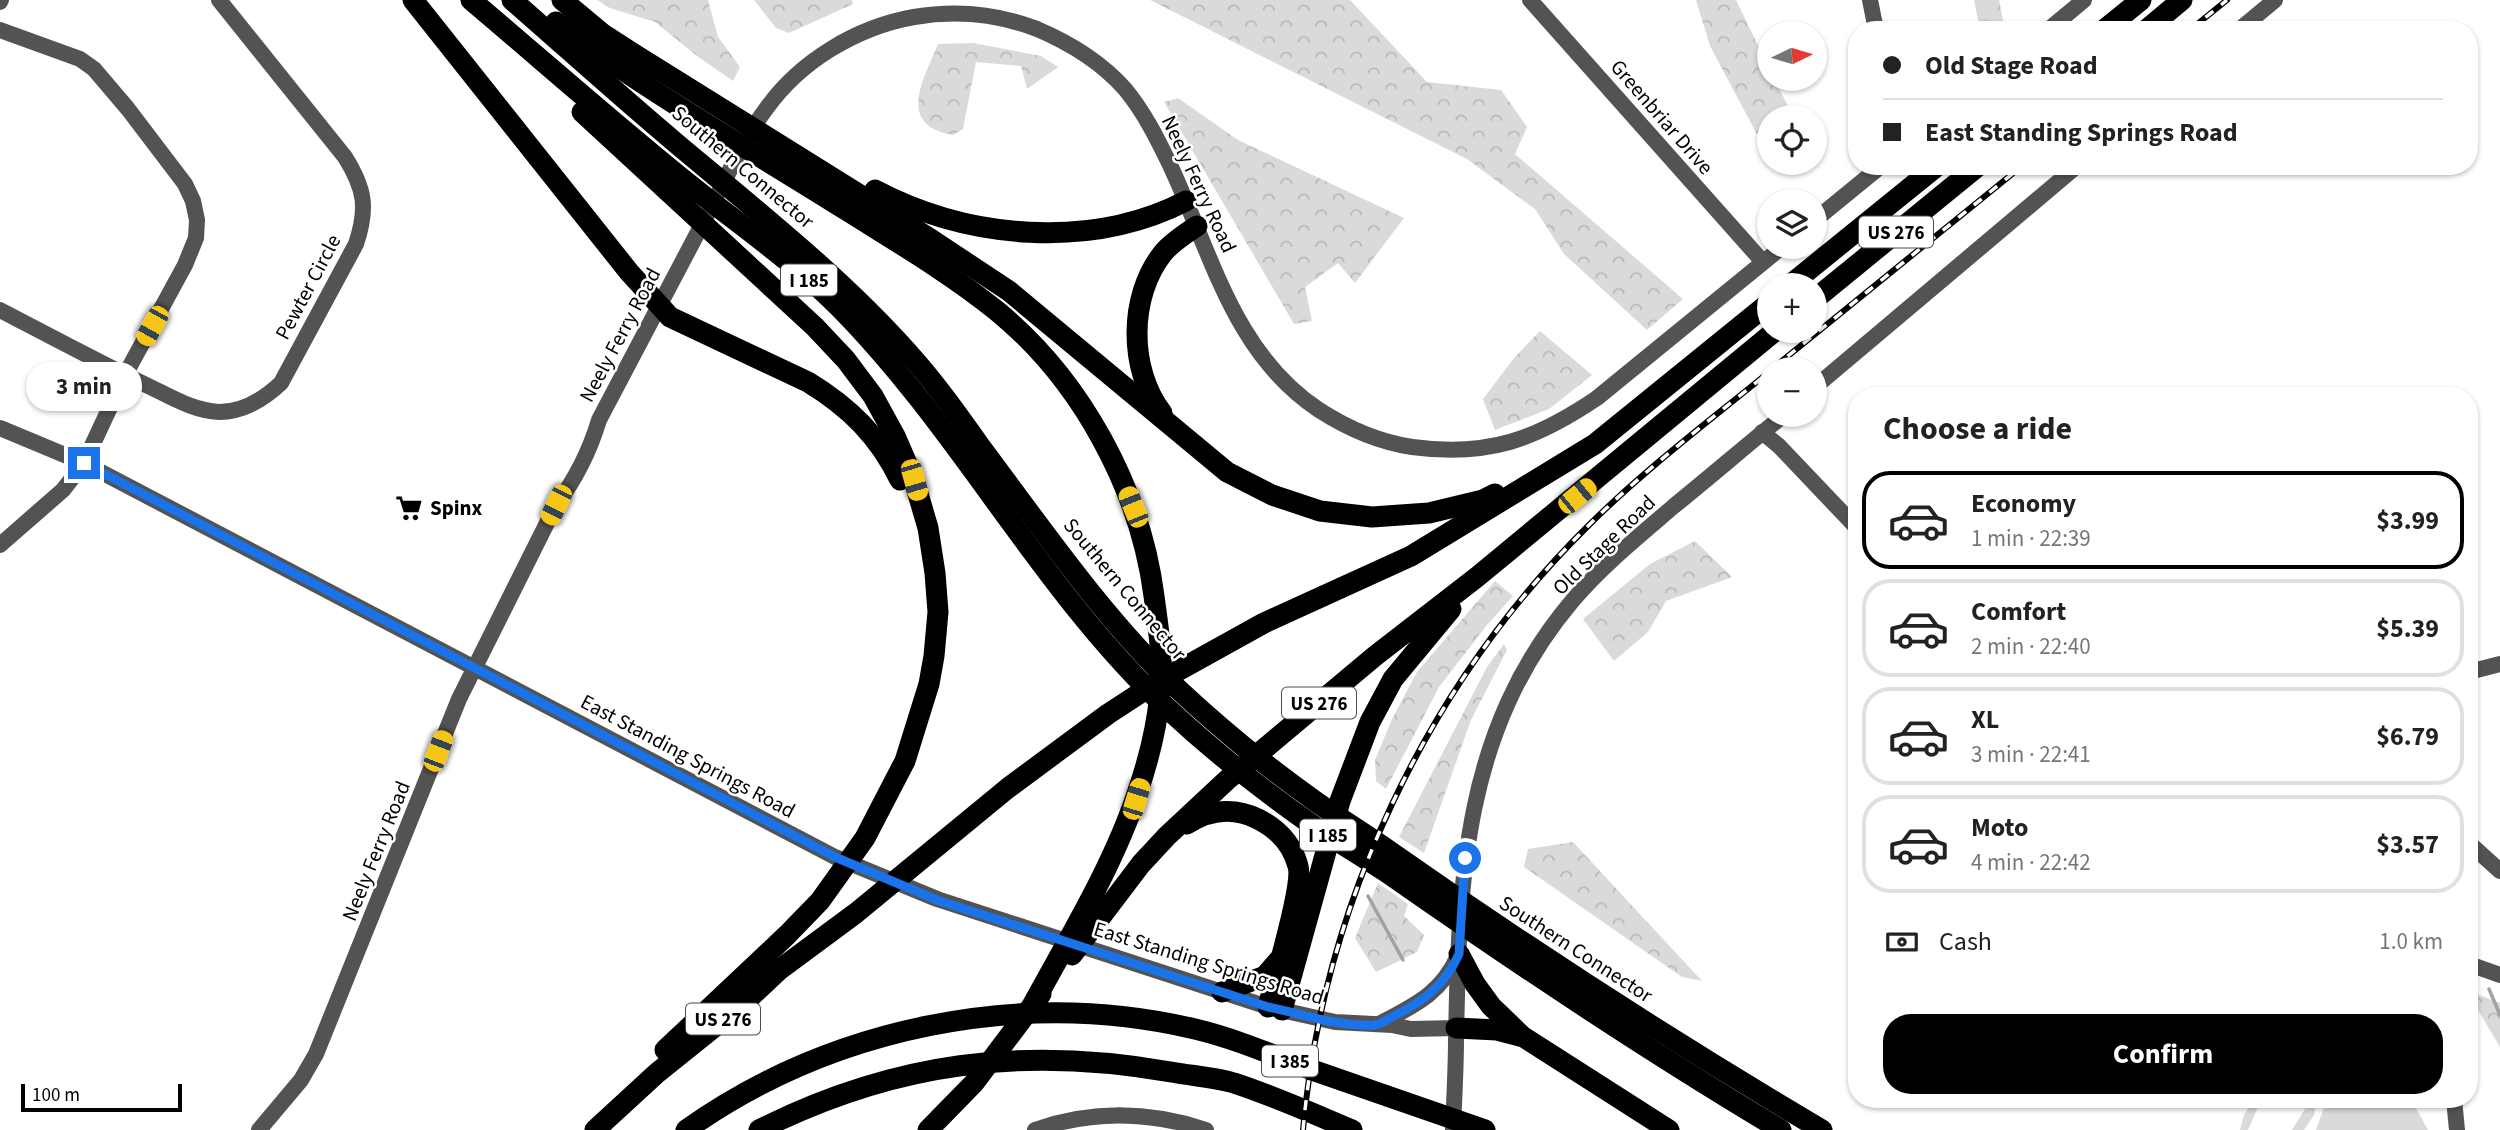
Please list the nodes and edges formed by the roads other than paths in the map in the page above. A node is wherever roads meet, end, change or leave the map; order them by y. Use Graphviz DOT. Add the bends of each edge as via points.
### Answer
graph roads {
  1 [pos="219,0"];
  2 [pos="413,0"];
  3 [pos="471,0"];
  4 [pos="512,0"];
  5 [pos="529,0"];
  6 [pos="1530,0"];
  7 [pos="1870,0"];
  8 [pos="2084,0"];
  9 [pos="2141,0"];
  10 [pos="2182,0"];
  11 [pos="2275,0"];
  12 [pos="569,5"];
  13 [pos="1874,21"];
  14 [pos="2059,21"];
  15 [pos="2115,21"];
  16 [pos="2157,21"];
  17 [pos="2250,21"];
  18 [pos="0,30"];
  19 [pos="515,37"];
  20 [pos="1870,175"];
  21 [pos="1926,175"];
  22 [pos="1967,175"];
  23 [pos="2066,175"];
  24 [pos="1186,201"];
  25 [pos="1827,210"];
  26 [pos="1197,226"];
  27 [pos="1767,259"];
  28 [pos="1763,262"];
  29 [pos="1805,273"];
  30 [pos="1827,289"];
  31 [pos="661,304"];
  32 [pos="0,310"];
  33 [pos="1757,313"];
  34 [pos="1760,343"];
  35 [pos="125,374"];
  36 [pos="1827,377"];
  37 [pos="1768,427"];
  38 [pos="0,428"];
  39 [pos="1762,432"];
  40 [pos="1184,438"];
  41 [pos="84,463"];
  42 [pos="1564,463"];
  43 [pos="1848,519"];
  44 [pos="0,545"];
  45 [pos="1477,577"];
  46 [pos="1092,611"];
  47 [pos="2500,664"];
  48 [pos="474,668"];
  49 [pos="2478,670"];
  50 [pos="915,730"];
  51 [pos="1167,836"];
  52 [pos="2478,851"];
  53 [pos="2500,871"];
  54 [pos="1459,954"];
  55 [pos="1280,958"];
  56 [pos="2478,967"];
  57 [pos="2500,975"];
  58 [pos="1222,992"];
  59 [pos="1033,1004"];
  60 [pos="1603,1007"];
  61 [pos="1275,1008"];
  62 [pos="1385,1025"];
  63 [pos="1456,1028"];
  64 [pos="1522,1036"];
  65 [pos="1450,1061"];
  66 [pos="2455,1108"];
  67 [pos="259,1130"];
  68 [pos="583,1130"];
  69 [pos="595,1130"];
  70 [pos="686,1130"];
  71 [pos="759,1130"];
  72 [pos="928,1130"];
  73 [pos="1035,1130"];
  74 [pos="1206,1130"];
  75 [pos="1353,1130"];
  76 [pos="1441,1130"];
  77 [pos="1453,1130"];
  78 [pos="1485,1130"];
  79 [pos="1668,1130"];
  80 [pos="1781,1130"];
  81 [pos="1822,1130"];
  82 [pos="2457,1130"];
  1 -- 35 [label="street, Pewter Circle" via="345,157 363,199 364,221 281,383 267,396 243,408 201,410"];
  2 -- 31 [label="highway" via="629,272"];
  3 -- 19 [label="highway, Southern Connector / I 185"];
  4 -- 46 [label="highway, Southern Connector / I 185" via="826,269 872,314 950,405"];
  5 -- 59 [label="highway" via="627,73 924,259 999,313 1064,382 1114,463 1137,518 1152,576 1161,691 1136,799 1099,883"];
  6 -- 28 [label="street, Greenbriar Drive"];
  7 -- 13 [label="street"];
  8 -- 14 [label="street"];
  9 -- 15 [label="highway"];
  10 -- 16 [label="highway"];
  11 -- 17 [label="street"];
  12 -- 24 [label="highway" via="851,178 931,215 991,229 1074,232 1135,221"];
  12 -- 40 [label="highway" via="634,54 1009,291"];
  18 -- 35 [label="street" via="80,59 94,69 186,184 193,201 196,239 186,265"];
  19 -- 46 [label="highway, Southern Connector / I 185" via="840,308"];
  19 -- 50 [label="highway" via="581,110 816,327 873,396 914,480 935,573 934,656"];
  20 -- 25 [label="street"];
  21 -- 29 [label="highway, US 276"];
  22 -- 30 [label="highway, US 276"];
  23 -- 36 [label="street"];
  24 -- 26 [label="street, Neely Ferry Road"];
  24 -- 31 [label="street, Neely Ferry Road" via="1149,122 1126,90 1077,49 1023,24 963,14 901,20 865,31 810,63 765,109"];
  26 -- 28 [label="street, Neely Ferry Road" via="1251,344 1289,387 1334,420 1368,435 1405,446 1446,450 1504,444 1561,422 1597,398"];
  26 -- 40 [label="highway" via="1169,246 1155,264 1137,326 1143,378 1157,407"];
  27 -- 28 [label="street, Neely Ferry Road"];
  31 -- 48 [label="street, Neely Ferry Road"];
  31 -- 50 [label="highway" via="670,317 830,395 867,427 886,453 912,510 925,586 923,684"];
  32 -- 35 [label="street, Pewter Circle"];
  33 -- 42 [label="highway, US 276" via="1595,444"];
  34 -- 45 [label="highway, US 276"];
  35 -- 41 [label="street"];
  37 -- 39 [label="street, Old Stage Road"];
  38 -- 41 [label="street, East Standing Springs Road"];
  39 -- 43 [label="street"];
  39 -- 54 [label="street, Old Stage Road" via="1592,579 1551,628 1527,666 1501,718 1477,789 1465,858"];
  40 -- 42 [label="highway" via="1227,472 1272,495 1320,511 1372,517 1429,513 1483,500"];
  41 -- 44 [label="street" via="63,490"];
  41 -- 48 [label="street, East Standing Springs Road"];
  42 -- 69 [label="highway, US 276" via="1411,556 1264,623 1108,714 779,970"];
  45 -- 51 [label="highway, US 276" via="1375,656"];
  45 -- 61 [label="highway" via="1393,679 1370,722 1340,801"];
  46 -- 60 [label="highway, Southern Connector / I 185" via="1265,764"];
  47 -- 49 [label="street"];
  48 -- 58 [label="street, East Standing Springs Road" via="835,857 937,900"];
  48 -- 67 [label="street, Neely Ferry Road" via="316,1054"];
  50 -- 68 [label="highway" via="905,761 865,838 820,901 616,1093"];
  51 -- 55 [label="highway" via="1200,815 1236,811 1267,824 1286,839 1300,869"];
  51 -- 59 [label="highway, US 276"];
  52 -- 53 [label="street"];
  54 -- 62 [label="street" via="1433,991"];
  54 -- 63 [label="street, Old Stage Road"];
  54 -- 64 [label="highway" via="1491,1006"];
  55 -- 58 [label="highway" via="1265,975"];
  55 -- 61 [label="highway"];
  56 -- 57 [label="street"];
  58 -- 61 [label="street, East Standing Springs Road"];
  59 -- 72 [label="highway, US 276" via="974,1083"];
  60 -- 80 [label="highway, Southern Connector / I 185" via="1686,1072"];
  60 -- 81 [label="highway, Southern Connector / I 185"];
  61 -- 62 [label="street, East Standing Springs Road" via="1335,1022"];
  62 -- 63 [label="street, East Standing Springs Road" via="1423,1020"];
  63 -- 64 [label="highway"];
  63 -- 65 [label="street, Old Stage Road" via="1446,1048"];
  64 -- 79 [label="highway"];
  65 -- 76 [label="street, Old Stage Road"];
  65 -- 77 [label="street, Old Stage Road"];
  66 -- 82 [label="street"];
  70 -- 78 [label="highway, I 385" via="738,1097 810,1061 875,1038 1018,1013 1090,1012 1194,1029 1242,1043"];
  71 -- 75 [label="highway, I 385" via="844,1093 951,1066 1055,1059 1102,1061 1208,1077"];
  73 -- 74 [label="street" via="1118,1114 1168,1119"];
}
